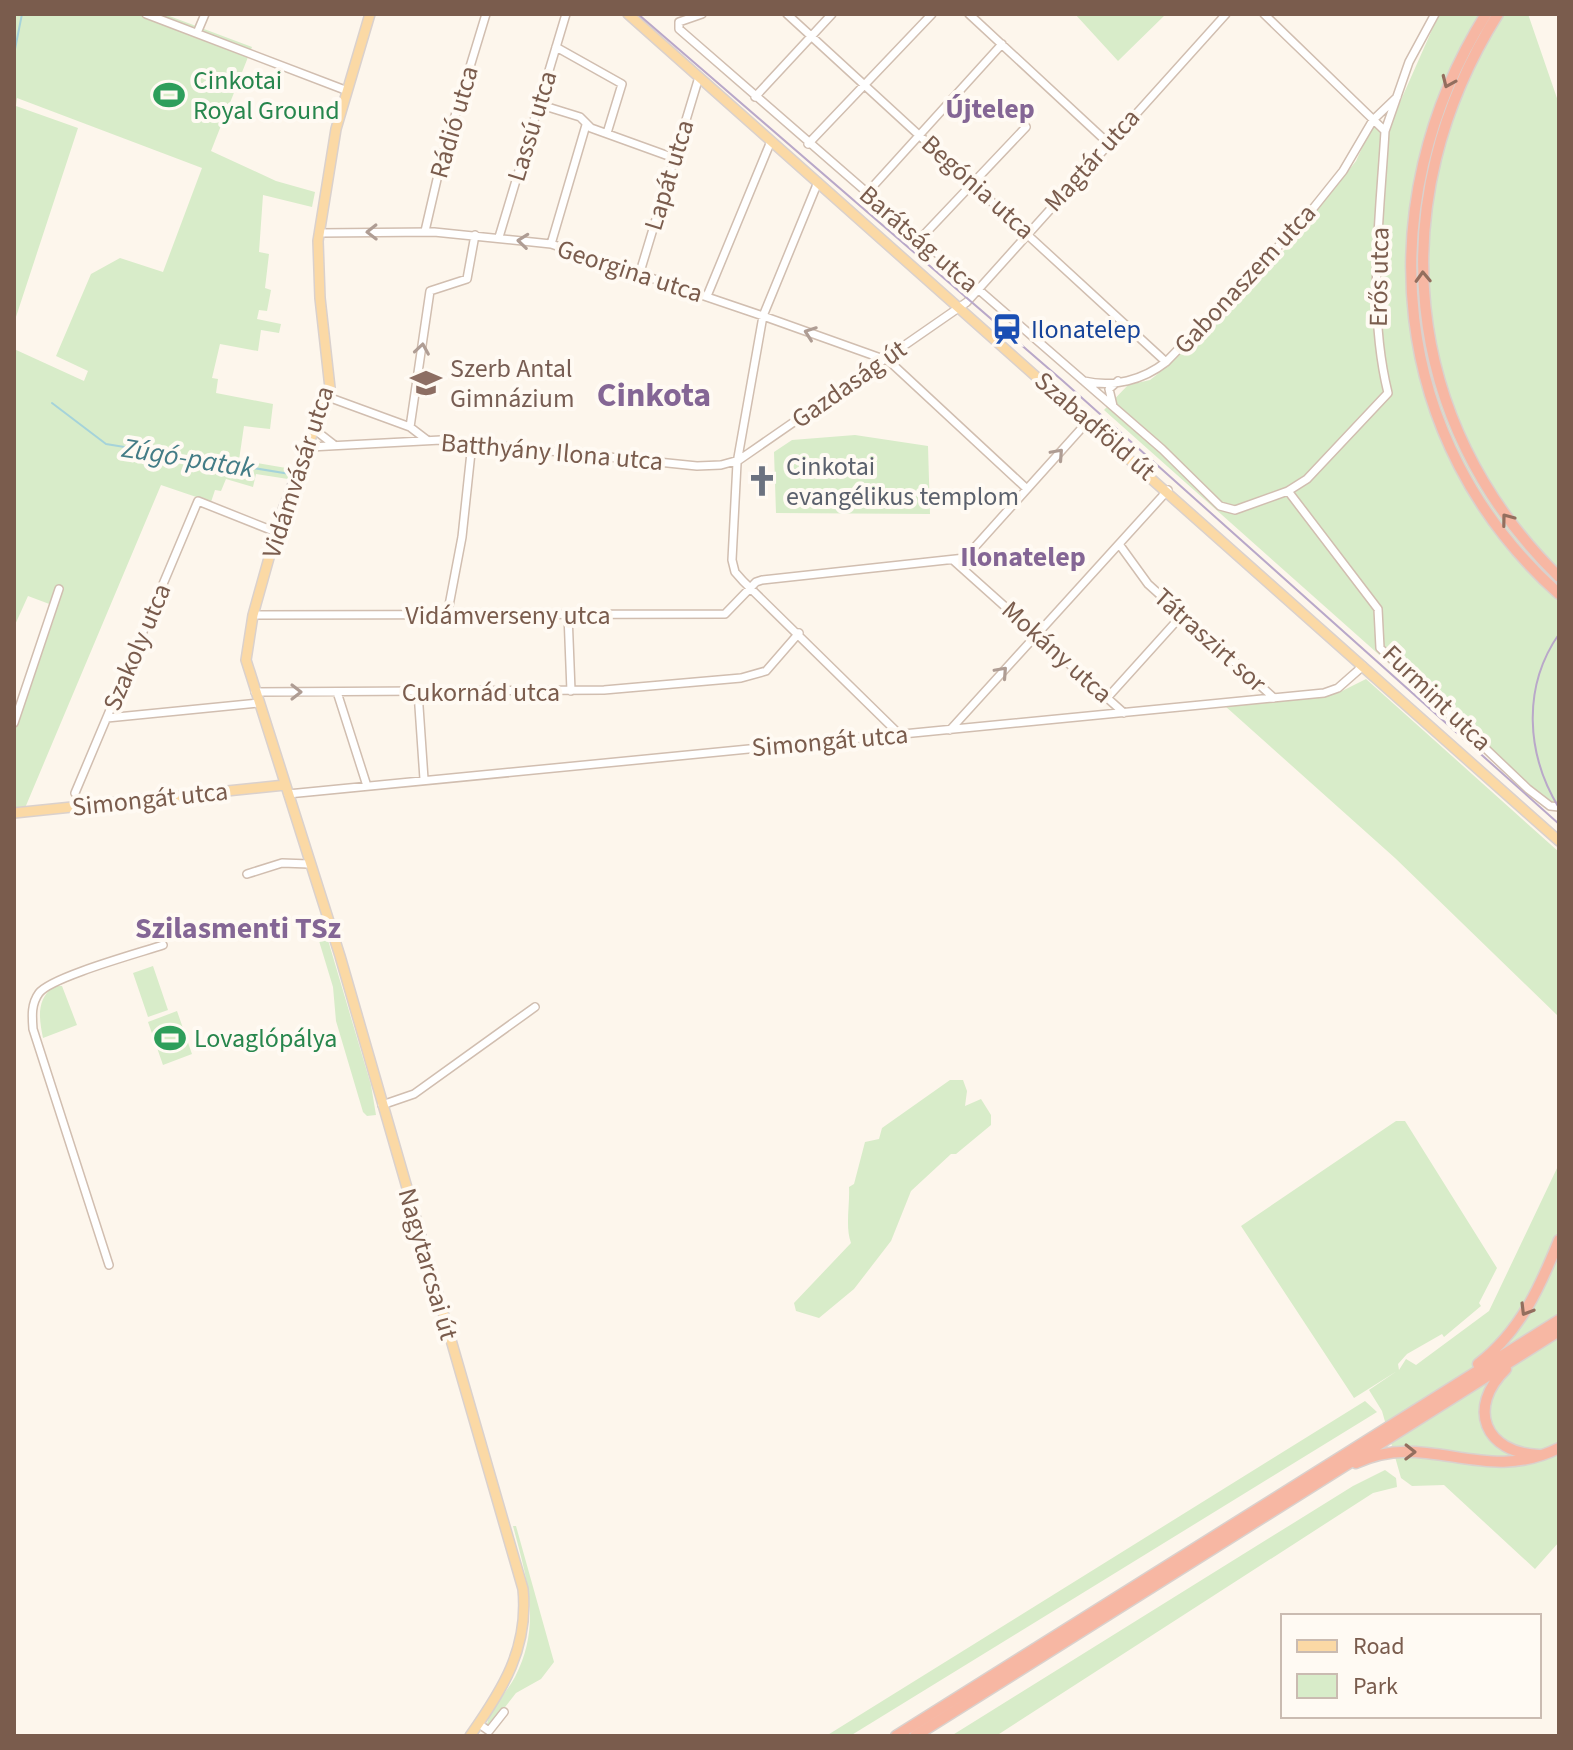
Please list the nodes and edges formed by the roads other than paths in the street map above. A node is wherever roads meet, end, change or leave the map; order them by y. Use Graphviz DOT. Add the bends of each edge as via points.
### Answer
graph roads {
  1 [pos="146,14"];
  2 [pos="205,14"];
  3 [pos="370,14"];
  4 [pos="486,14"];
  5 [pos="566,14"];
  6 [pos="628,14"];
  7 [pos="702,14"];
  8 [pos="787,14"];
  9 [pos="832,14"];
  10 [pos="932,14"];
  11 [pos="969,14"];
  12 [pos="1226,14"];
  13 [pos="1264,14"];
  14 [pos="1435,14"];
  15 [pos="1486,14"];
  16 [pos="1498,14"];
  17 [pos="680,20"];
  18 [pos="197,33"];
  19 [pos="812,37"];
  20 [pos="1002,44"];
  21 [pos="556,47"];
  22 [pos="699,77"];
  23 [pos="865,85"];
  24 [pos="345,90"];
  25 [pos="755,97"];
  26 [pos="1397,97"];
  27 [pos="538,104"];
  28 [pos="1373,120"];
  29 [pos="586,125"];
  30 [pos="1026,127"];
  31 [pos="1385,131"];
  32 [pos="607,133"];
  33 [pos="920,135"];
  34 [pos="771,141"];
  35 [pos="1107,142"];
  36 [pos="808,144"];
  37 [pos="674,158"];
  38 [pos="818,182"];
  39 [pos="973,183"];
  40 [pos="866,194"];
  41 [pos="425,231"];
  42 [pos="1027,232"];
  43 [pos="319,233"];
  44 [pos="475,235"];
  45 [pos="499,237"];
  46 [pos="919,240"];
  47 [pos="551,244"];
  48 [pos="640,272"];
  49 [pos="976,289"];
  50 [pos="707,296"];
  51 [pos="959,307"];
  52 [pos="763,316"];
  53 [pos="883,359"];
  54 [pos="1166,362"];
  55 [pos="1082,380"];
  56 [pos="1118,381"];
  57 [pos="328,397"];
  58 [pos="1115,409"];
  59 [pos="1089,420"];
  60 [pos="410,427"];
  61 [pos="315,430"];
  62 [pos="427,440"];
  63 [pos="472,443"];
  64 [pos="335,445"];
  65 [pos="310,447"];
  66 [pos="739,460"];
  67 [pos="1027,489"];
  68 [pos="1168,490"];
  69 [pos="1288,491"];
  70 [pos="1235,510"];
  71 [pos="276,532"];
  72 [pos="1119,544"];
  73 [pos="954,561"];
  74 [pos="1559,577"];
  75 [pos="751,587"];
  76 [pos="59,589"];
  77 [pos="1559,594"];
  78 [pos="568,614"];
  79 [pos="253,615"];
  80 [pos="1182,615"];
  81 [pos="447,616"];
  82 [pos="799,633"];
  83 [pos="1036,633"];
  84 [pos="1363,666"];
  85 [pos="571,691"];
  86 [pos="255,692"];
  87 [pos="337,692"];
  88 [pos="418,692"];
  89 [pos="1108,697"];
  90 [pos="1274,698"];
  91 [pos="258,703"];
  92 [pos="1124,713"];
  93 [pos="107,718"];
  94 [pos="14,723"];
  95 [pos="950,730"];
  96 [pos="898,733"];
  97 [pos="424,779"];
  98 [pos="367,786"];
  99 [pos="286,790"];
  100 [pos="75,793"];
  101 [pos="1559,807"];
  102 [pos="14,813"];
  103 [pos="1559,841"];
  104 [pos="309,864"];
  105 [pos="247,874"];
  106 [pos="163,945"];
  107 [pos="535,1007"];
  108 [pos="382,1105"];
  109 [pos="1559,1240"];
  110 [pos="109,1265"];
  111 [pos="1559,1320"];
  112 [pos="1559,1331"];
  113 [pos="1528,1350"];
  114 [pos="1454,1385"];
  115 [pos="1559,1448"];
  116 [pos="1541,1455"];
  117 [pos="1312,1486"];
  118 [pos="504,1712"];
  119 [pos="479,1724"];
  120 [pos="470,1736"];
  121 [pos="896,1736"];
  122 [pos="915,1736"];
  1 -- 18 [label="street"];
  2 -- 18 [label="street"];
  3 -- 24 [label="main road, Vidámvásár utca"];
  4 -- 41 [label="street, Rádió utca"];
  5 -- 21 [label="street, Lassú utca"];
  6 -- 22 [label="main road, Szabadföld út"];
  7 -- 17 [label="street"];
  8 -- 19 [label="street, Begónia utca"];
  9 -- 19 [label="street"];
  10 -- 23 [label="street"];
  11 -- 20 [label="street"];
  12 -- 35 [label="street, Magtár utca"];
  13 -- 28 [label="street"];
  14 -- 26 [label="street"];
  15 -- 77 [label="highway, one-way" via="1447,85 1423,155 1410,250 1415,331 1430,396 1461,470 1505,538"];
  74 -- 16 [label="highway, one-way" via="1509,522 1472,463 1445,401 1425,310 1422,244 1433,165 1459,86"];
  17 -- 25 [label="street, Barátság utca"];
  18 -- 24 [label="street"];
  19 -- 23 [label="street, Begónia utca"];
  19 -- 25 [label="street"];
  20 -- 33 [label="street"];
  20 -- 35 [label="street"];
  21 -- 27 [label="street, Lassú utca"];
  21 -- 32 [label="street" via="622,84"];
  22 -- 34 [label="main road, Szabadföld út"];
  22 -- 37 [label="street, Lapát utca"];
  23 -- 33 [label="street, Begónia utca"];
  23 -- 36 [label="street"];
  24 -- 43 [label="main road, Vidámvásár utca"];
  25 -- 36 [label="street, Barátság utca"];
  26 -- 28 [label="street, Gabonaszem utca"];
  26 -- 31 [label="street"];
  27 -- 29 [label="street" via="580,117"];
  27 -- 45 [label="street, Lassú utca"];
  28 -- 31 [label="street"];
  28 -- 54 [label="street, Gabonaszem utca" via="1343,171 1303,221"];
  29 -- 32 [label="street"];
  29 -- 47 [label="street"];
  30 -- 39 [label="street"];
  31 -- 69 [label="street, Erős utca" via="1377,265 1380,362 1388,393 1307,479"];
  32 -- 37 [label="street"];
  33 -- 39 [label="street, Begónia utca"];
  33 -- 40 [label="street"];
  34 -- 38 [label="main road, Szabadföld út"];
  34 -- 50 [label="street"];
  35 -- 42 [label="street, Magtár utca"];
  36 -- 40 [label="street, Barátság utca"];
  37 -- 48 [label="street, Lapát utca"];
  38 -- 51 [label="main road, Szabadföld út"];
  38 -- 52 [label="street"];
  39 -- 42 [label="street, Begónia utca"];
  39 -- 46 [label="street"];
  40 -- 46 [label="street, Barátság utca"];
  41 -- 43 [label="street, Georgina utca, one-way"];
  41 -- 44 [label="street, Georgina utca"];
  42 -- 49 [label="street, Magtár utca"];
  42 -- 54 [label="street, Begónia utca"];
  43 -- 57 [label="main road, Vidámvásár utca"];
  44 -- 45 [label="street, Georgina utca"];
  60 -- 44 [label="street, one-way" via="430,291 467,279"];
  47 -- 45 [label="street, Georgina utca, one-way"];
  46 -- 49 [label="street, Barátság utca"];
  47 -- 48 [label="street, Georgina utca"];
  48 -- 50 [label="street, Georgina utca"];
  49 -- 51 [label="street, Magtár utca"];
  49 -- 55 [label="street, Barátság utca"];
  50 -- 52 [label="street, Georgina utca"];
  51 -- 53 [label="street, Gazdaság út"];
  51 -- 59 [label="main road, Szabadföld út"];
  53 -- 52 [label="street, Georgina utca, one-way"];
  52 -- 66 [label="street"];
  53 -- 66 [label="street, Gazdaság út"];
  53 -- 67 [label="street"];
  54 -- 56 [label="street, Gabonaszem utca" via="1148,376"];
  55 -- 56 [label="street, Gabonaszem utca"];
  55 -- 58 [label="street, Barátság utca"];
  56 -- 58 [label="street" via="1108,394"];
  57 -- 60 [label="street, Batthyány Ilona utca"];
  57 -- 61 [label="main road, Vidámvásár utca"];
  58 -- 70 [label="street, Barátság utca" via="1220,506"];
  67 -- 59 [label="street, one-way"];
  59 -- 68 [label="main road, Szabadföld út"];
  60 -- 62 [label="street, Batthyány Ilona utca"];
  61 -- 64 [label="street"];
  61 -- 65 [label="main road, Vidámvásár utca"];
  62 -- 63 [label="street, Batthyány Ilona utca"];
  62 -- 64 [label="street"];
  63 -- 66 [label="street, Batthyány Ilona utca" via="697,466"];
  63 -- 81 [label="street"];
  64 -- 65 [label="street"];
  65 -- 71 [label="main road, Vidámvásár utca"];
  66 -- 75 [label="street" via="732,560 735,572"];
  67 -- 73 [label="street" via="965,558"];
  68 -- 72 [label="street"];
  68 -- 84 [label="main road, Szabadföld út"];
  69 -- 70 [label="street, Erős utca"];
  69 -- 101 [label="street, Furmint utca" via="1378,609 1380,648 1528,789"];
  71 -- 79 [label="main road, Vidámvásár utca"];
  71 -- 93 [label="street, Szakoly utca" via="198,501"];
  72 -- 80 [label="street, Tátraszirt sor" via="1148,584"];
  72 -- 83 [label="street"];
  73 -- 75 [label="street" via="762,580"];
  73 -- 83 [label="street, Mokány utca"];
  75 -- 78 [label="street, Vidámverseny utca" via="725,614"];
  75 -- 82 [label="street"];
  76 -- 94 [label="street"];
  78 -- 81 [label="street, Vidámverseny utca"];
  78 -- 85 [label="street"];
  79 -- 81 [label="street, Vidámverseny utca"];
  79 -- 86 [label="main road, Vidámvásár utca" via="246,655"];
  80 -- 89 [label="street"];
  80 -- 90 [label="street, Tátraszirt sor"];
  82 -- 85 [label="street, Cukornád utca" via="766,671"];
  82 -- 96 [label="street"];
  83 -- 89 [label="street, Mokány utca"];
  95 -- 83 [label="street, one-way"];
  84 -- 90 [label="street, Simongát utca" via="1338,688"];
  84 -- 103 [label="main road, Szabadföld út"];
  85 -- 88 [label="street, Cukornád utca"];
  86 -- 87 [label="street, Cukornád utca, one-way"];
  86 -- 91 [label="main road, Vidámvásár utca"];
  87 -- 88 [label="street, Cukornád utca"];
  87 -- 98 [label="street"];
  88 -- 97 [label="street"];
  89 -- 92 [label="street, Mokány utca"];
  90 -- 92 [label="street, Simongát utca"];
  91 -- 93 [label="street"];
  91 -- 99 [label="main road, Vidámvásár utca"];
  92 -- 95 [label="street, Simongát utca"];
  93 -- 100 [label="street, Szakoly utca"];
  95 -- 96 [label="street, Simongát utca"];
  96 -- 97 [label="street, Simongát utca"];
  97 -- 98 [label="street, Simongát utca"];
  98 -- 99 [label="street, Simongát utca"];
  99 -- 102 [label="main road, Simongát utca"];
  99 -- 104 [label="main road, Nagytarcsai út"];
  104 -- 105 [label="street" via="282,863"];
  104 -- 108 [label="main road, Nagytarcsai út"];
  106 -- 110 [label="street" via="59,981 41,990 33,1007 33,1029"];
  107 -- 108 [label="street" via="414,1094"];
  108 -- 119 [label="main road, Nagytarcsai út" via="523,1589 520,1650"];
  109 -- 114 [label="highway, one-way" via="1519,1322"];
  111 -- 114 [label="highway"];
  112 -- 113 [label="highway"];
  113 -- 116 [label="highway" via="1492,1384 1485,1420 1503,1447"];
  113 -- 117 [label="highway"];
  114 -- 121 [label="highway"];
  115 -- 116 [label="highway"];
  117 -- 116 [label="highway, one-way" via="1361,1461 1394,1452 1504,1464"];
  117 -- 122 [label="highway"];
  118 -- 119 [label="street" via="489,1731"];
  119 -- 120 [label="main road, Nagytarcsai út"];
}
